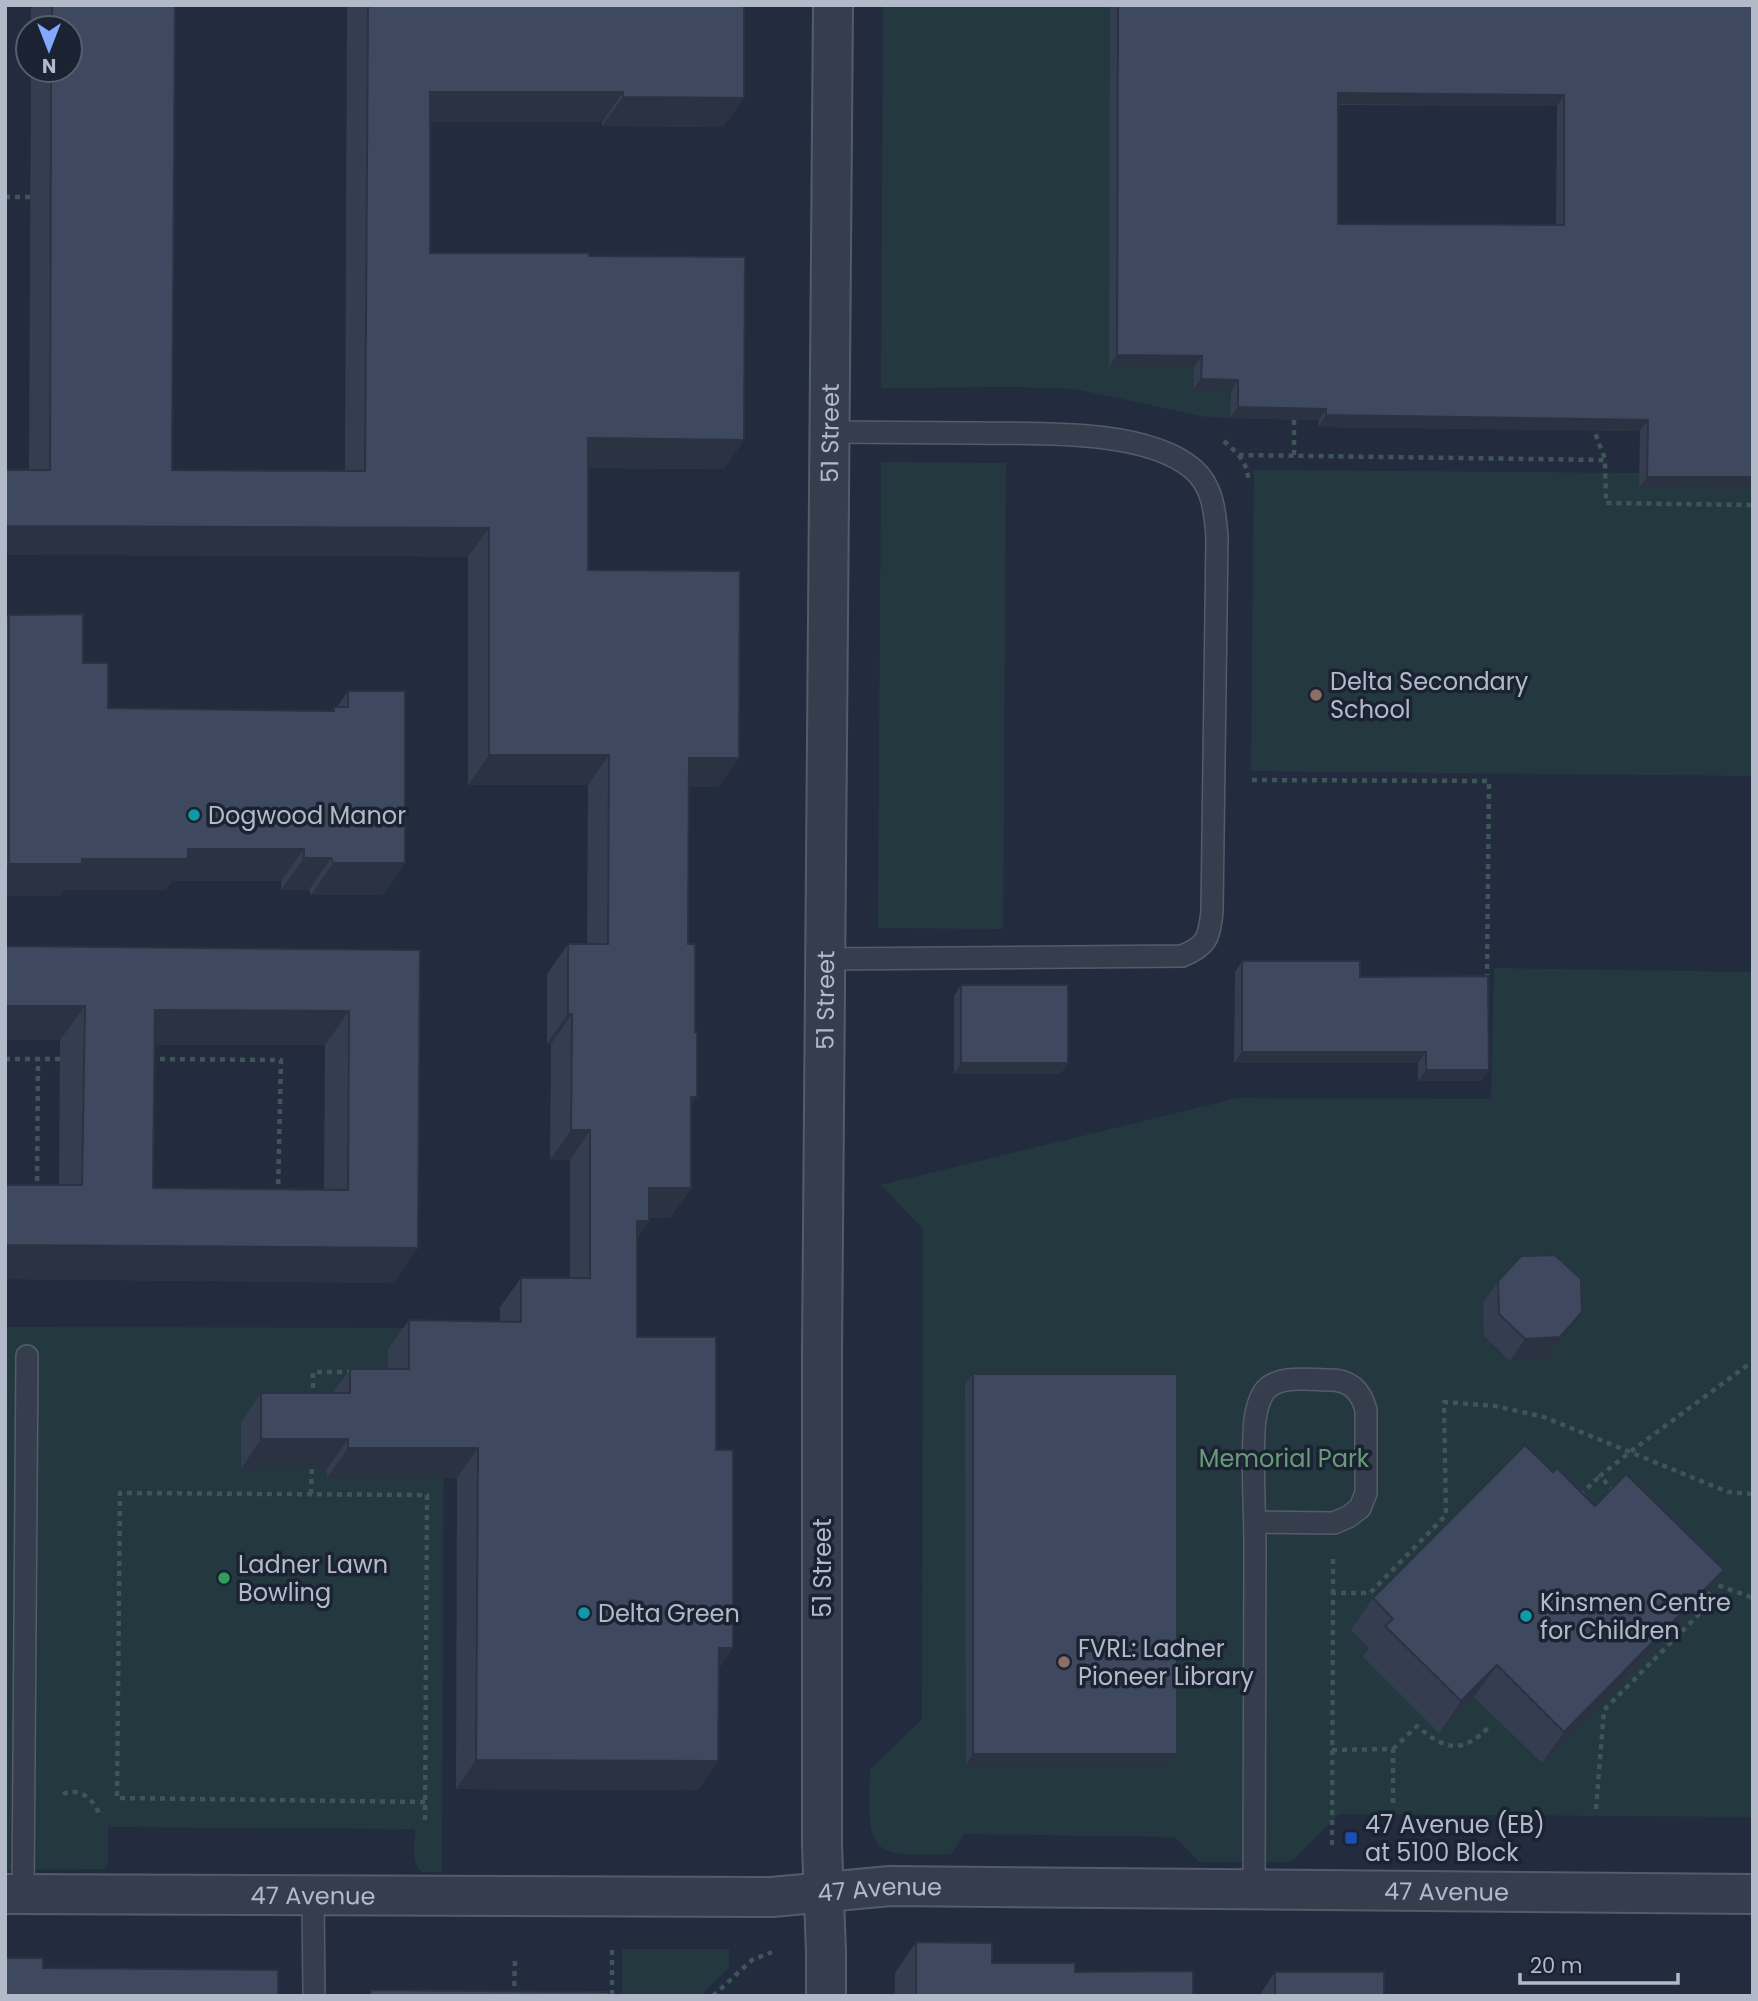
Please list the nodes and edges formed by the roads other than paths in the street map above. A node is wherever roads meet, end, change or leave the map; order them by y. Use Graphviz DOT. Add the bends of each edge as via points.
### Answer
graph roads {
  1 [pos="833,5"];
  2 [pos="829,432"];
  3 [pos="827,959"];
  4 [pos="27,1356"];
  5 [pos="1255,1522"];
  6 [pos="1254,1889"];
  7 [pos="824,1893"];
  8 [pos="14,1894"];
  9 [pos="1753,1894"];
  10 [pos="313,1895"];
  11 [pos="314,1996"];
  12 [pos="825,1996"];
  1 -- 2 [label="street, 51 Street"];
  2 -- 3 [label="street, 51 Street"];
  2 -- 3 [label="lane" via="1079,435 1143,445 1175,456 1206,483 1217,537 1212,912 1210,930 1197,950 1182,956"];
  3 -- 7 [label="street, 51 Street" via="822,1366"];
  4 -- 8 [label="lane"];
  5 -- 5 [label="lane" via="1254,1431 1265,1390 1291,1380 1349,1383 1363,1397 1366,1410 1366,1493 1360,1508 1334,1523"];
  5 -- 6 [label="lane"];
  6 -- 7 [label="street, 47 Avenue" via="890,1886"];
  6 -- 9 [label="street, 47 Avenue"];
  7 -- 10 [label="street, 47 Avenue" via="772,1897"];
  7 -- 12 [label="street, 51 Street"];
  8 -- 10 [label="street, 47 Avenue"];
  10 -- 11 [label="lane"];
}
